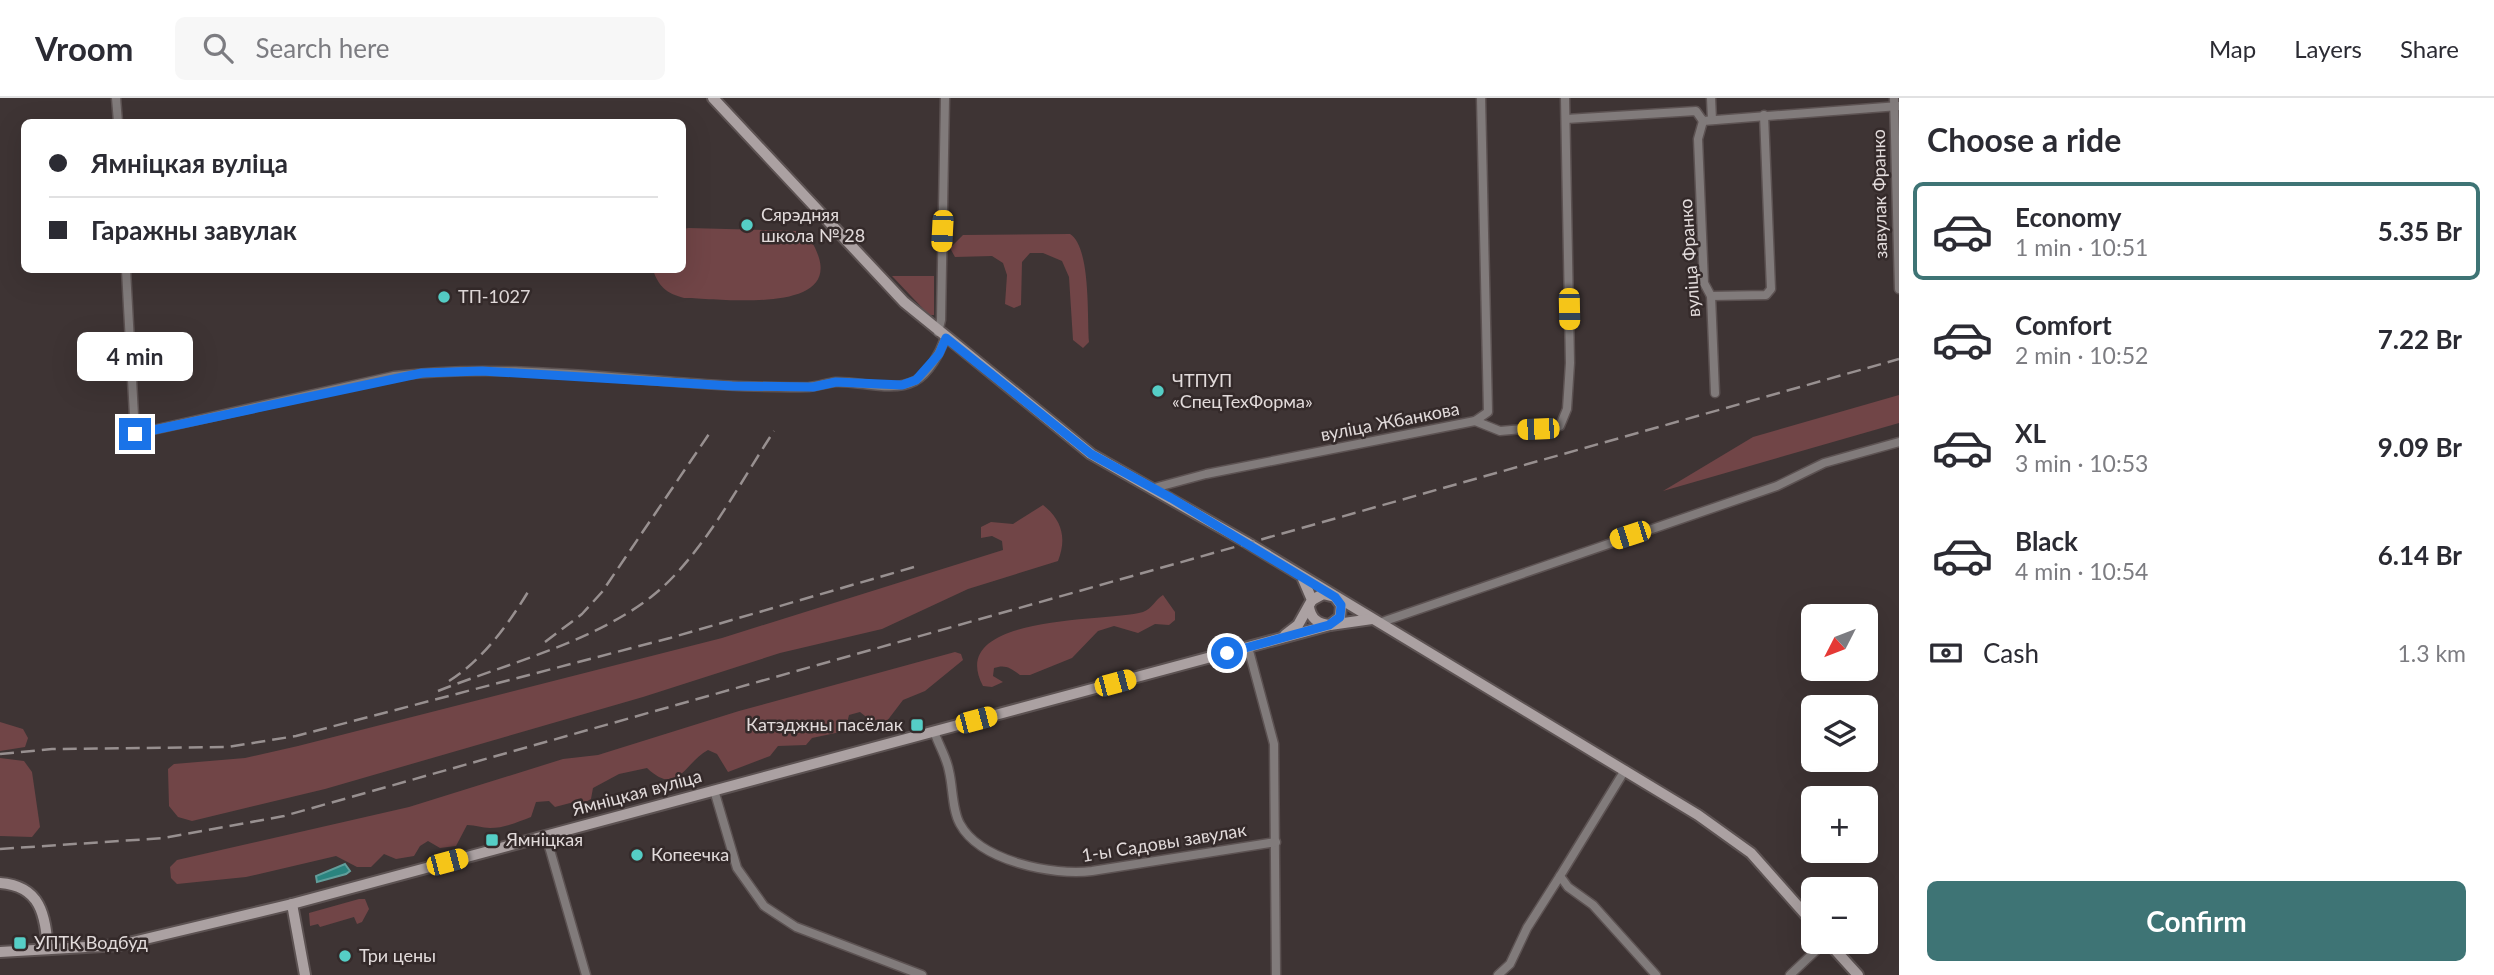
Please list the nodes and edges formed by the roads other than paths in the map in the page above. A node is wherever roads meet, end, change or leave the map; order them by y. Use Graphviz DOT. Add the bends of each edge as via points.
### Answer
graph roads {
  1 [pos="116,98"];
  2 [pos="713,98"];
  3 [pos="946,98"];
  4 [pos="1481,98"];
  5 [pos="1565,98"];
  6 [pos="1712,98"];
  7 [pos="1896,103"];
  8 [pos="1764,115"];
  9 [pos="118,119"];
  10 [pos="1566,119"];
  11 [pos="1708,120"];
  12 [pos="1897,156"];
  13 [pos="126,273"];
  14 [pos="1899,289"];
  15 [pos="1711,296"];
  16 [pos="942,335"];
  17 [pos="1714,393"];
  18 [pos="1475,421"];
  19 [pos="1899,442"];
  20 [pos="1154,488"];
  21 [pos="1301,577"];
  22 [pos="1335,597"];
  23 [pos="1310,603"];
  24 [pos="1376,621"];
  25 [pos="1329,625"];
  26 [pos="1279,640"];
  27 [pos="1248,647"];
  28 [pos="934,731"];
  29 [pos="1625,770"];
  30 [pos="714,790"];
  31 [pos="546,836"];
  32 [pos="1276,842"];
  33 [pos="1560,876"];
  34 [pos="0,883"];
  35 [pos="292,904"];
  36 [pos="1801,910"];
  37 [pos="48,949"];
  38 [pos="0,951"];
  39 [pos="1814,954"];
  40 [pos="1838,954"];
  41 [pos="305,975"];
  42 [pos="586,975"];
  43 [pos="922,975"];
  44 [pos="1276,975"];
  45 [pos="1497,975"];
  46 [pos="1656,975"];
  47 [pos="1790,975"];
  48 [pos="1858,975"];
  1 -- 9 [label="street"];
  2 -- 16 [label="main road" via="904,302"];
  3 -- 16 [label="street"];
  4 -- 18 [label="street, вуліца Жбанкова" via="1488,412"];
  5 -- 10 [label="street"];
  6 -- 11 [label="street, вуліца Франко"];
  7 -- 8 [label="street"];
  7 -- 12 [label="street, завулак Франко"];
  8 -- 11 [label="street"];
  8 -- 15 [label="street" via="1771,289 1766,295"];
  10 -- 11 [label="street" via="1696,111"];
  10 -- 18 [label="street" via="1567,409 1560,426 1500,430"];
  11 -- 15 [label="street, вуліца Франко" via="1698,139 1704,283"];
  12 -- 14 [label="street, завулак Франко"];
  13 -- 16 [label="street" via="135,434 422,373 482,371 732,386 902,385 916,380 939,354"];
  15 -- 17 [label="street, вуліца Франко"];
  16 -- 20 [label="main road" via="1091,454"];
  18 -- 20 [label="street, вуліца Жбанкова"];
  19 -- 24 [label="street" via="1824,463 1777,486"];
  20 -- 21 [label="main road"];
  21 -- 22 [label="main road"];
  21 -- 23 [label="main road"];
  22 -- 23 [label="main road" via="1323,594"];
  22 -- 24 [label="main road"];
  22 -- 25 [label="main road" via="1341,614"];
  23 -- 25 [label="main road" via="1317,621"];
  23 -- 26 [label="main road" via="1296,628"];
  24 -- 25 [label="main road, Ямніцкая вуліца"];
  24 -- 29 [label="main road"];
  25 -- 26 [label="main road, Ямніцкая вуліца"];
  26 -- 27 [label="main road, Ямніцкая вуліца"];
  27 -- 28 [label="main road, Ямніцкая вуліца"];
  27 -- 32 [label="street" via="1275,744"];
  28 -- 30 [label="main road, Ямніцкая вуліца"];
  28 -- 32 [label="street, 1-ы Садовы завулак" via="949,767 960,826 982,847 1029,866 1083,872"];
  29 -- 33 [label="street"];
  29 -- 36 [label="main road" via="1744,847"];
  30 -- 31 [label="main road, Ямніцкая вуліца"];
  30 -- 43 [label="street" via="737,868 764,906 796,927"];
  31 -- 35 [label="main road, Ямніцкая вуліца"];
  31 -- 42 [label="street"];
  32 -- 44 [label="street"];
  33 -- 45 [label="street" via="1510,964"];
  33 -- 46 [label="street" via="1593,905"];
  34 -- 37 [label="main road" via="14,884 33,896 45,914"];
  35 -- 37 [label="main road, Ямніцкая вуліца" via="120,945"];
  35 -- 41 [label="main road"];
  37 -- 38 [label="main road, Ямніцкая вуліца"];
  39 -- 47 [label="street"];
  40 -- 48 [label="main road"];
}
